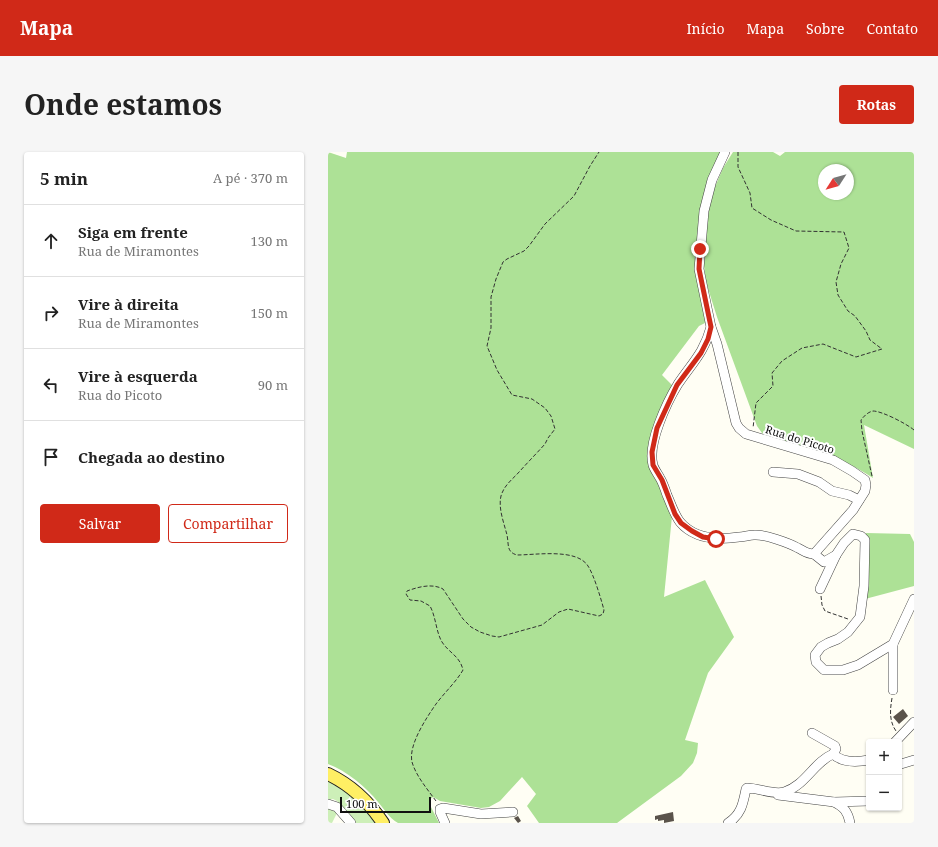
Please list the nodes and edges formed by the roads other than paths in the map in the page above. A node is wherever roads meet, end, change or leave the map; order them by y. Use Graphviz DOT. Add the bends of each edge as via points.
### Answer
graph roads {
  1 [pos="725,152"];
  2 [pos="711,327"];
  3 [pos="773,472"];
  4 [pos="859,500"];
  5 [pos="814,554"];
  6 [pos="836,555"];
  7 [pos="820,594"];
  8 [pos="914,598"];
  9 [pos="893,644"];
  10 [pos="893,690"];
  11 [pos="914,722"];
  12 [pos="812,733"];
  13 [pos="898,739"];
  14 [pos="833,754"];
  15 [pos="866,760"];
  16 [pos="914,760"];
  17 [pos="902,764"];
  18 [pos="328,774"];
  19 [pos="744,799"];
  20 [pos="866,801"];
  21 [pos="834,802"];
  22 [pos="328,804"];
  23 [pos="513,812"];
  24 [pos="351,823"];
  25 [pos="382,823"];
  26 [pos="444,823"];
  27 [pos="728,823"];
  28 [pos="850,823"];
  1 -- 2 [label="street, Rua do Picoto" via="712,180 704,211 700,249 699,269"];
  2 -- 4 [label="street, Rua do Picoto" via="738,428 746,434 833,460 852,471 865,480 865,491"];
  2 -- 5 [label="street" via="701,353 677,385 660,421 652,452 653,465 662,480 675,514 681,523 703,537 739,538 755,534 768,536 808,554"];
  3 -- 4 [label="street" via="798,474 819,482 832,491"];
  4 -- 5 [label="street, Rua do Picoto"];
  5 -- 6 [label="street" via="824,562"];
  6 -- 7 [label="street"];
  6 -- 9 [label="street" via="853,534 865,540 860,618 838,640 821,647 815,655 816,662 824,670 843,670 858,665"];
  8 -- 9 [label="street"];
  9 -- 10 [label="street"];
  11 -- 13 [label="street"];
  12 -- 14 [label="street" via="835,746"];
  14 -- 15 [label="street" via="856,762"];
  14 -- 19 [label="street" via="796,786 784,792 747,788"];
  16 -- 17 [label="street"];
  18 -- 25 [label="main road" via="344,782 364,799"];
  19 -- 21 [label="street" via="756,794"];
  19 -- 27 [label="street" via="739,814"];
  20 -- 21 [label="street"];
  21 -- 28 [label="street" via="845,809"];
  22 -- 24 [label="street" via="336,808"];
  23 -- 26 [label="street" via="481,814 443,808 440,812"];
}
